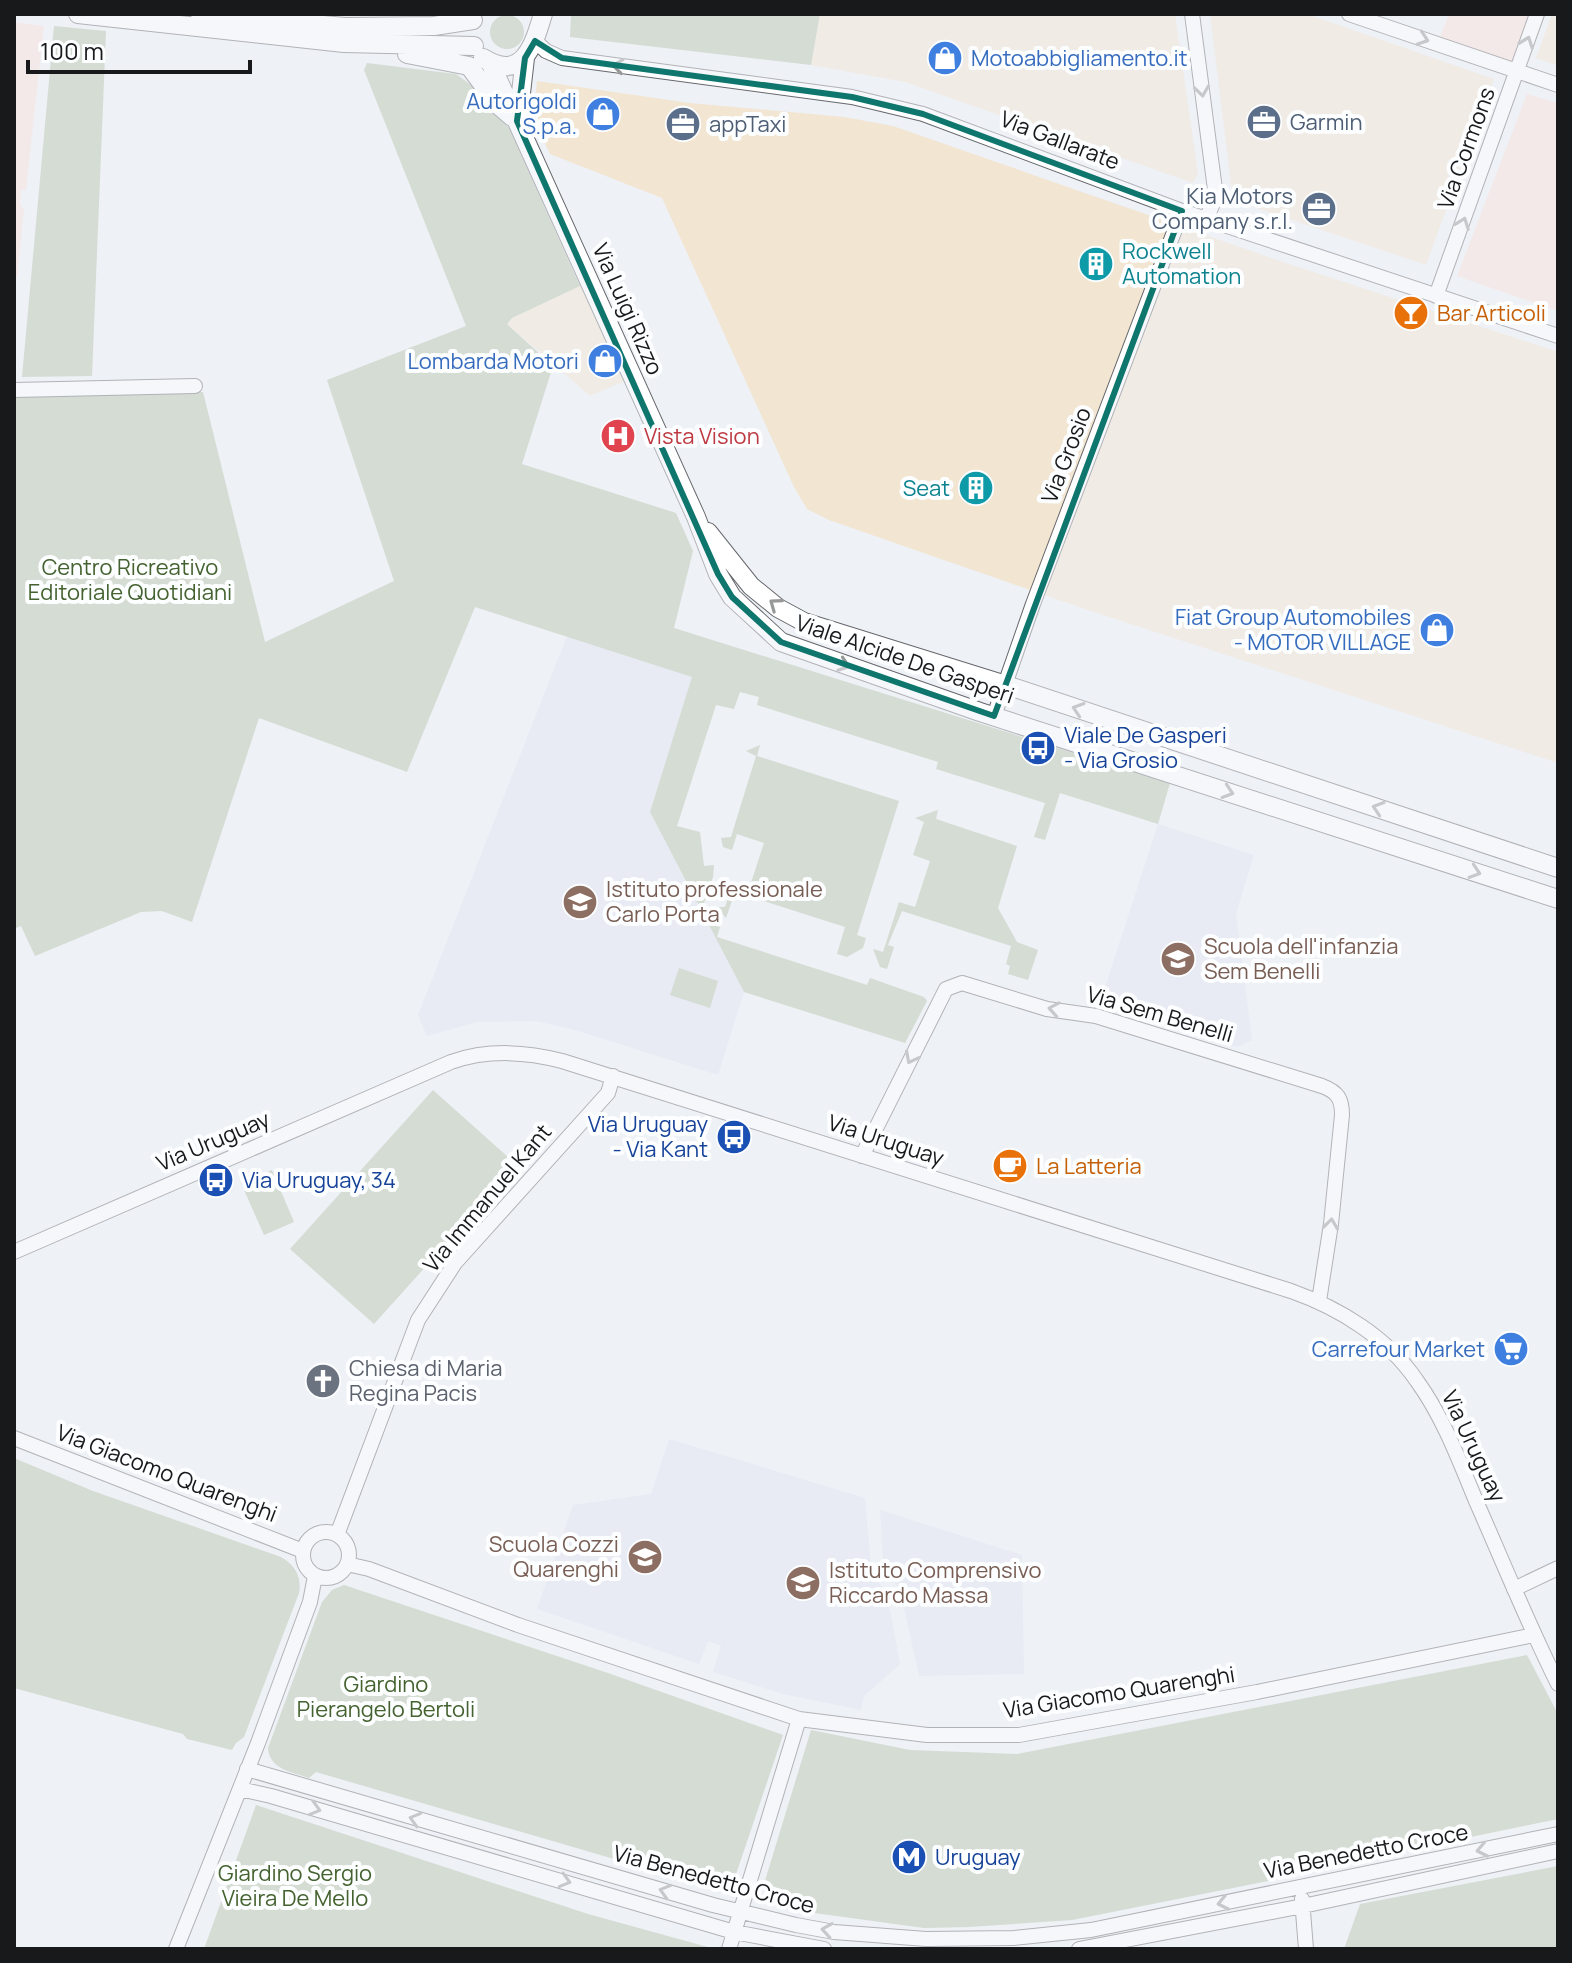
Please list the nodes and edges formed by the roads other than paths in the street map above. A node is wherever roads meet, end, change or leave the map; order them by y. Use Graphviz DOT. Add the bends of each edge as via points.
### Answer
graph roads {
  1 [pos="78,14"];
  2 [pos="200,14"];
  3 [pos="531,14"];
  4 [pos="543,14"];
  5 [pos="1192,14"];
  6 [pos="1349,14"];
  7 [pos="1537,14"];
  8 [pos="475,17"];
  9 [pos="344,43"];
  10 [pos="532,44"];
  11 [pos="474,46"];
  12 [pos="490,62"];
  13 [pos="1517,71"];
  14 [pos="1558,85"];
  15 [pos="517,121"];
  16 [pos="1182,211"];
  17 [pos="1206,219"];
  18 [pos="1436,296"];
  19 [pos="1558,336"];
  20 [pos="195,386"];
  21 [pos="14,390"];
  22 [pos="696,517"];
  23 [pos="1006,685"];
  24 [pos="994,716"];
  25 [pos="1558,868"];
  26 [pos="1558,899"];
  27 [pos="613,1076"];
  28 [pos="862,1156"];
  29 [pos="14,1252"];
  30 [pos="1319,1301"];
  31 [pos="14,1438"];
  32 [pos="337,1535"];
  33 [pos="303,1551"];
  34 [pos="347,1564"];
  35 [pos="1558,1568"];
  36 [pos="315,1576"];
  37 [pos="1514,1589"];
  38 [pos="1534,1635"];
  39 [pos="1558,1684"];
  40 [pos="799,1719"];
  41 [pos="247,1769"];
  42 [pos="240,1789"];
  43 [pos="1558,1834"];
  44 [pos="1558,1851"];
  45 [pos="1299,1887"];
  46 [pos="1303,1906"];
  47 [pos="740,1913"];
  48 [pos="734,1932"];
  49 [pos="176,1949"];
  50 [pos="729,1949"];
  51 [pos="824,1949"];
  52 [pos="1079,1949"];
  53 [pos="1306,1949"];
  1 -- 9 [label="main road"];
  2 -- 8 [label="main road" via="345,27 434,26"];
  3 -- 10 [label="main road"];
  4 -- 10 [label="main road"];
  5 -- 17 [label="street, one-way" via="1216,197"];
  6 -- 13 [label="street, one-way"];
  13 -- 7 [label="street, Via Cormons, one-way"];
  8 -- 11 [label="main road"];
  9 -- 11 [label="main road"];
  9 -- 15 [label="main road" via="469,66"];
  10 -- 12 [label="main road" via="508,65"];
  10 -- 15 [label="main road"];
  16 -- 10 [label="street, Via Gallarate, one-way" via="923,114 852,97 562,58"];
  11 -- 12 [label="main road"];
  12 -- 15 [label="main road, Via Luigi Rizzo"];
  13 -- 14 [label="street"];
  18 -- 13 [label="street, Via Cormons, one-way"];
  15 -- 22 [label="main road, Via Luigi Rizzo"];
  16 -- 17 [label="street, Via Gallarate"];
  16 -- 23 [label="street, Via Grosio"];
  17 -- 18 [label="street, Via Gallarate"];
  18 -- 19 [label="street, Via Gallarate"];
  20 -- 21 [label="street"];
  23 -- 22 [label="main road, Viale Alcide De Gasperi, one-way" via="804,622 778,608 751,586"];
  22 -- 24 [label="main road, Viale Alcide De Gasperi, one-way" via="732,597 781,642"];
  23 -- 24 [label="street, Via Grosio"];
  25 -- 23 [label="main road, Viale Alcide De Gasperi, one-way"];
  24 -- 26 [label="main road, Viale Alcide De Gasperi, one-way"];
  27 -- 28 [label="street, Via Uruguay"];
  27 -- 29 [label="street, Via Uruguay" via="530,1054 463,1058"];
  27 -- 32 [label="street, Via Immanuel Kant" via="608,1093 455,1263 418,1320"];
  28 -- 30 [label="street, Via Uruguay"];
  30 -- 28 [label="street, Via Sem Benelli, one-way" via="1342,1115 1337,1093 1322,1086 1096,1016 1047,1009 962,983 946,989"];
  30 -- 37 [label="street, Via Uruguay" via="1371,1334 1417,1380 1458,1458"];
  31 -- 33 [label="street, Via Giacomo Quarenghi"];
  32 -- 33 [label="street" via="316,1534"];
  32 -- 34 [label="street" via="347,1544"];
  33 -- 36 [label="street" via="305,1565"];
  34 -- 36 [label="street" via="330,1578"];
  34 -- 40 [label="street, Via Giacomo Quarenghi"];
  35 -- 37 [label="street"];
  36 -- 41 [label="street"];
  37 -- 38 [label="street, Via Uruguay"];
  38 -- 39 [label="street, Via Uruguay"];
  38 -- 40 [label="street, Via Giacomo Quarenghi" via="1019,1735 927,1735"];
  40 -- 47 [label="street"];
  41 -- 42 [label="street"];
  47 -- 41 [label="street, Via Benedetto Croce, one-way"];
  42 -- 48 [label="street, Via Benedetto Croce, one-way"];
  42 -- 49 [label="street"];
  43 -- 45 [label="street, Via Benedetto Croce, one-way"];
  44 -- 46 [label="street, Via Benedetto Croce"];
  45 -- 46 [label="street"];
  45 -- 47 [label="street, Via Benedetto Croce, one-way" via="1103,1927 1014,1938 876,1936"];
  46 -- 52 [label="street, Via Benedetto Croce"];
  46 -- 53 [label="street"];
  47 -- 48 [label="street"];
  48 -- 50 [label="street"];
  48 -- 51 [label="street, Via Benedetto Croce"];
}
